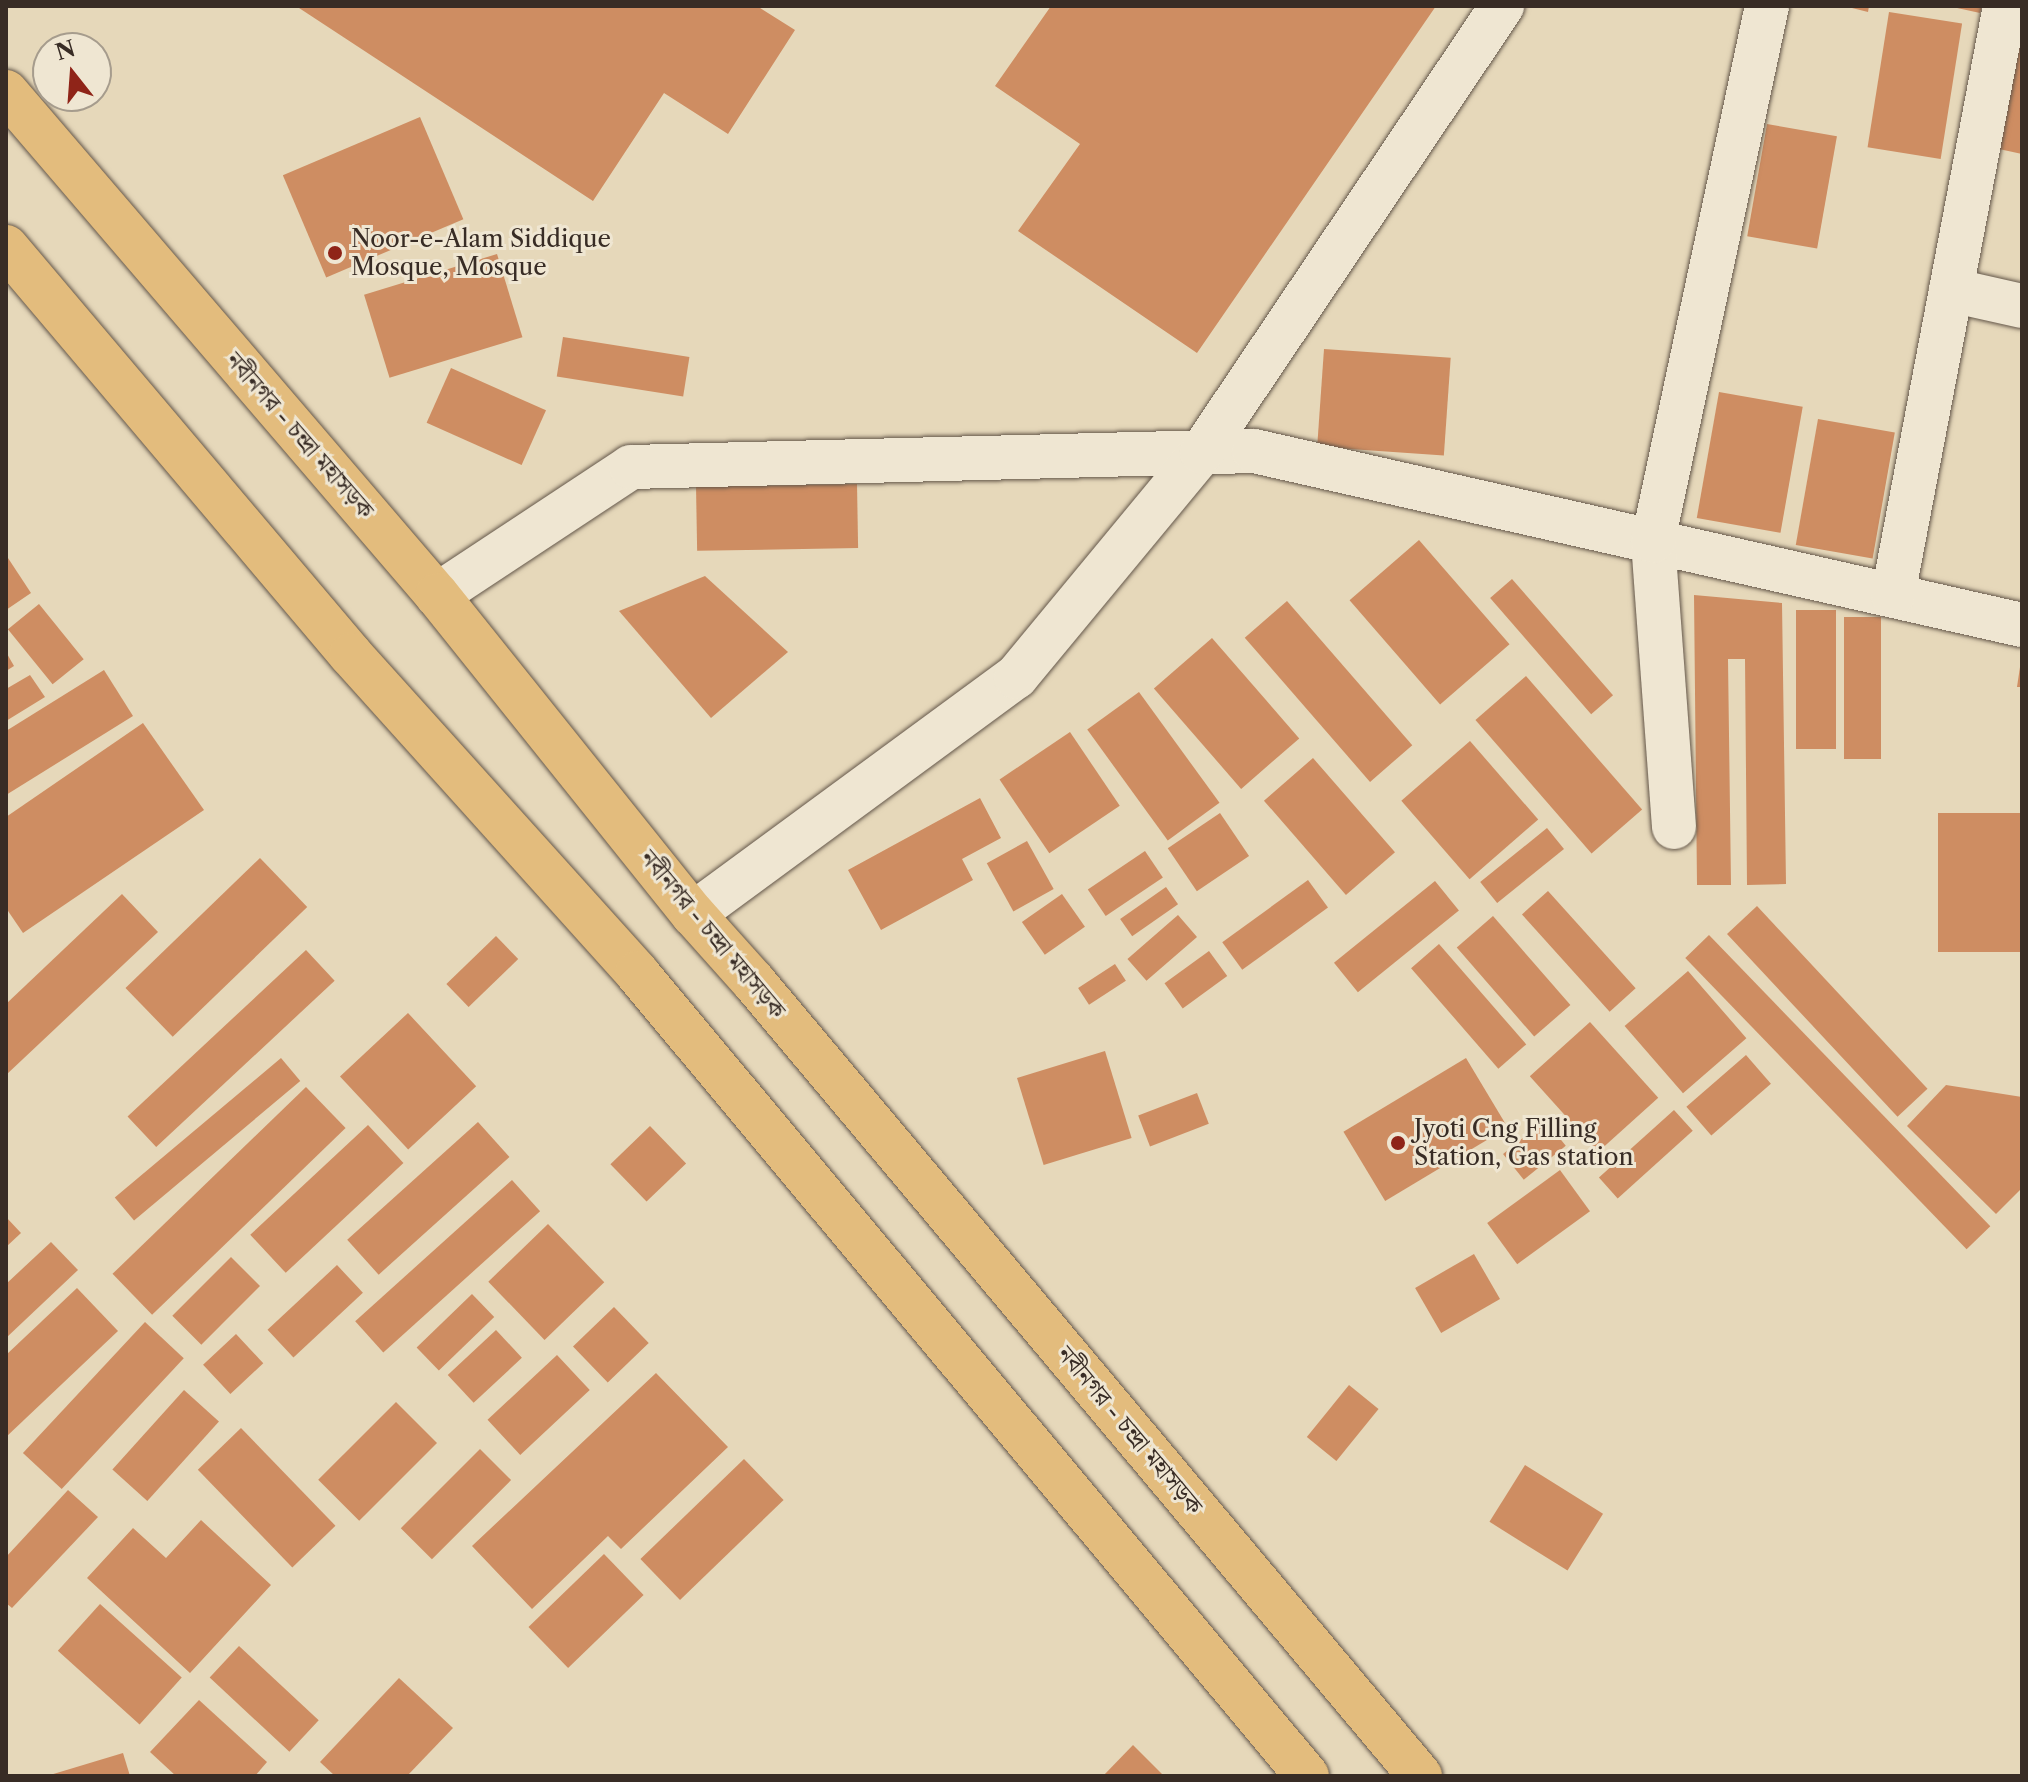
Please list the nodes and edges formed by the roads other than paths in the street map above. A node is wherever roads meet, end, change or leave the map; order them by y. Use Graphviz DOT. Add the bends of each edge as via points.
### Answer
graph roads {
  1 [pos="1502,6"];
  2 [pos="1767,6"];
  3 [pos="2009,20"];
  4 [pos="6,92"];
  5 [pos="6,247"];
  6 [pos="1951,290"];
  7 [pos="2022,306"];
  8 [pos="1202,452"];
  9 [pos="1653,541"];
  10 [pos="437,595"];
  11 [pos="1893,595"];
  12 [pos="2022,625"];
  13 [pos="1674,827"];
  14 [pos="693,914"];
  15 [pos="1307,1776"];
  16 [pos="1420,1776"];
  1 -- 8 [label="street"];
  2 -- 9 [label="street"];
  3 -- 6 [label="street"];
  4 -- 10 [label="highway, নবীনগর - চন্দ্রা মহাসড়ক"];
  5 -- 15 [label="highway" via="351,655 637,973"];
  6 -- 7 [label="street"];
  6 -- 11 [label="street"];
  8 -- 9 [label="street" via="1254,451"];
  8 -- 10 [label="street" via="631,467"];
  8 -- 14 [label="street" via="1016,677"];
  9 -- 11 [label="street"];
  9 -- 13 [label="street"];
  10 -- 14 [label="highway, নবীনগর - চন্দ্রা মহাসড়ক"];
  11 -- 12 [label="street"];
  14 -- 16 [label="highway, নবীনগর - চন্দ্রা মহাসড়ক"];
}
